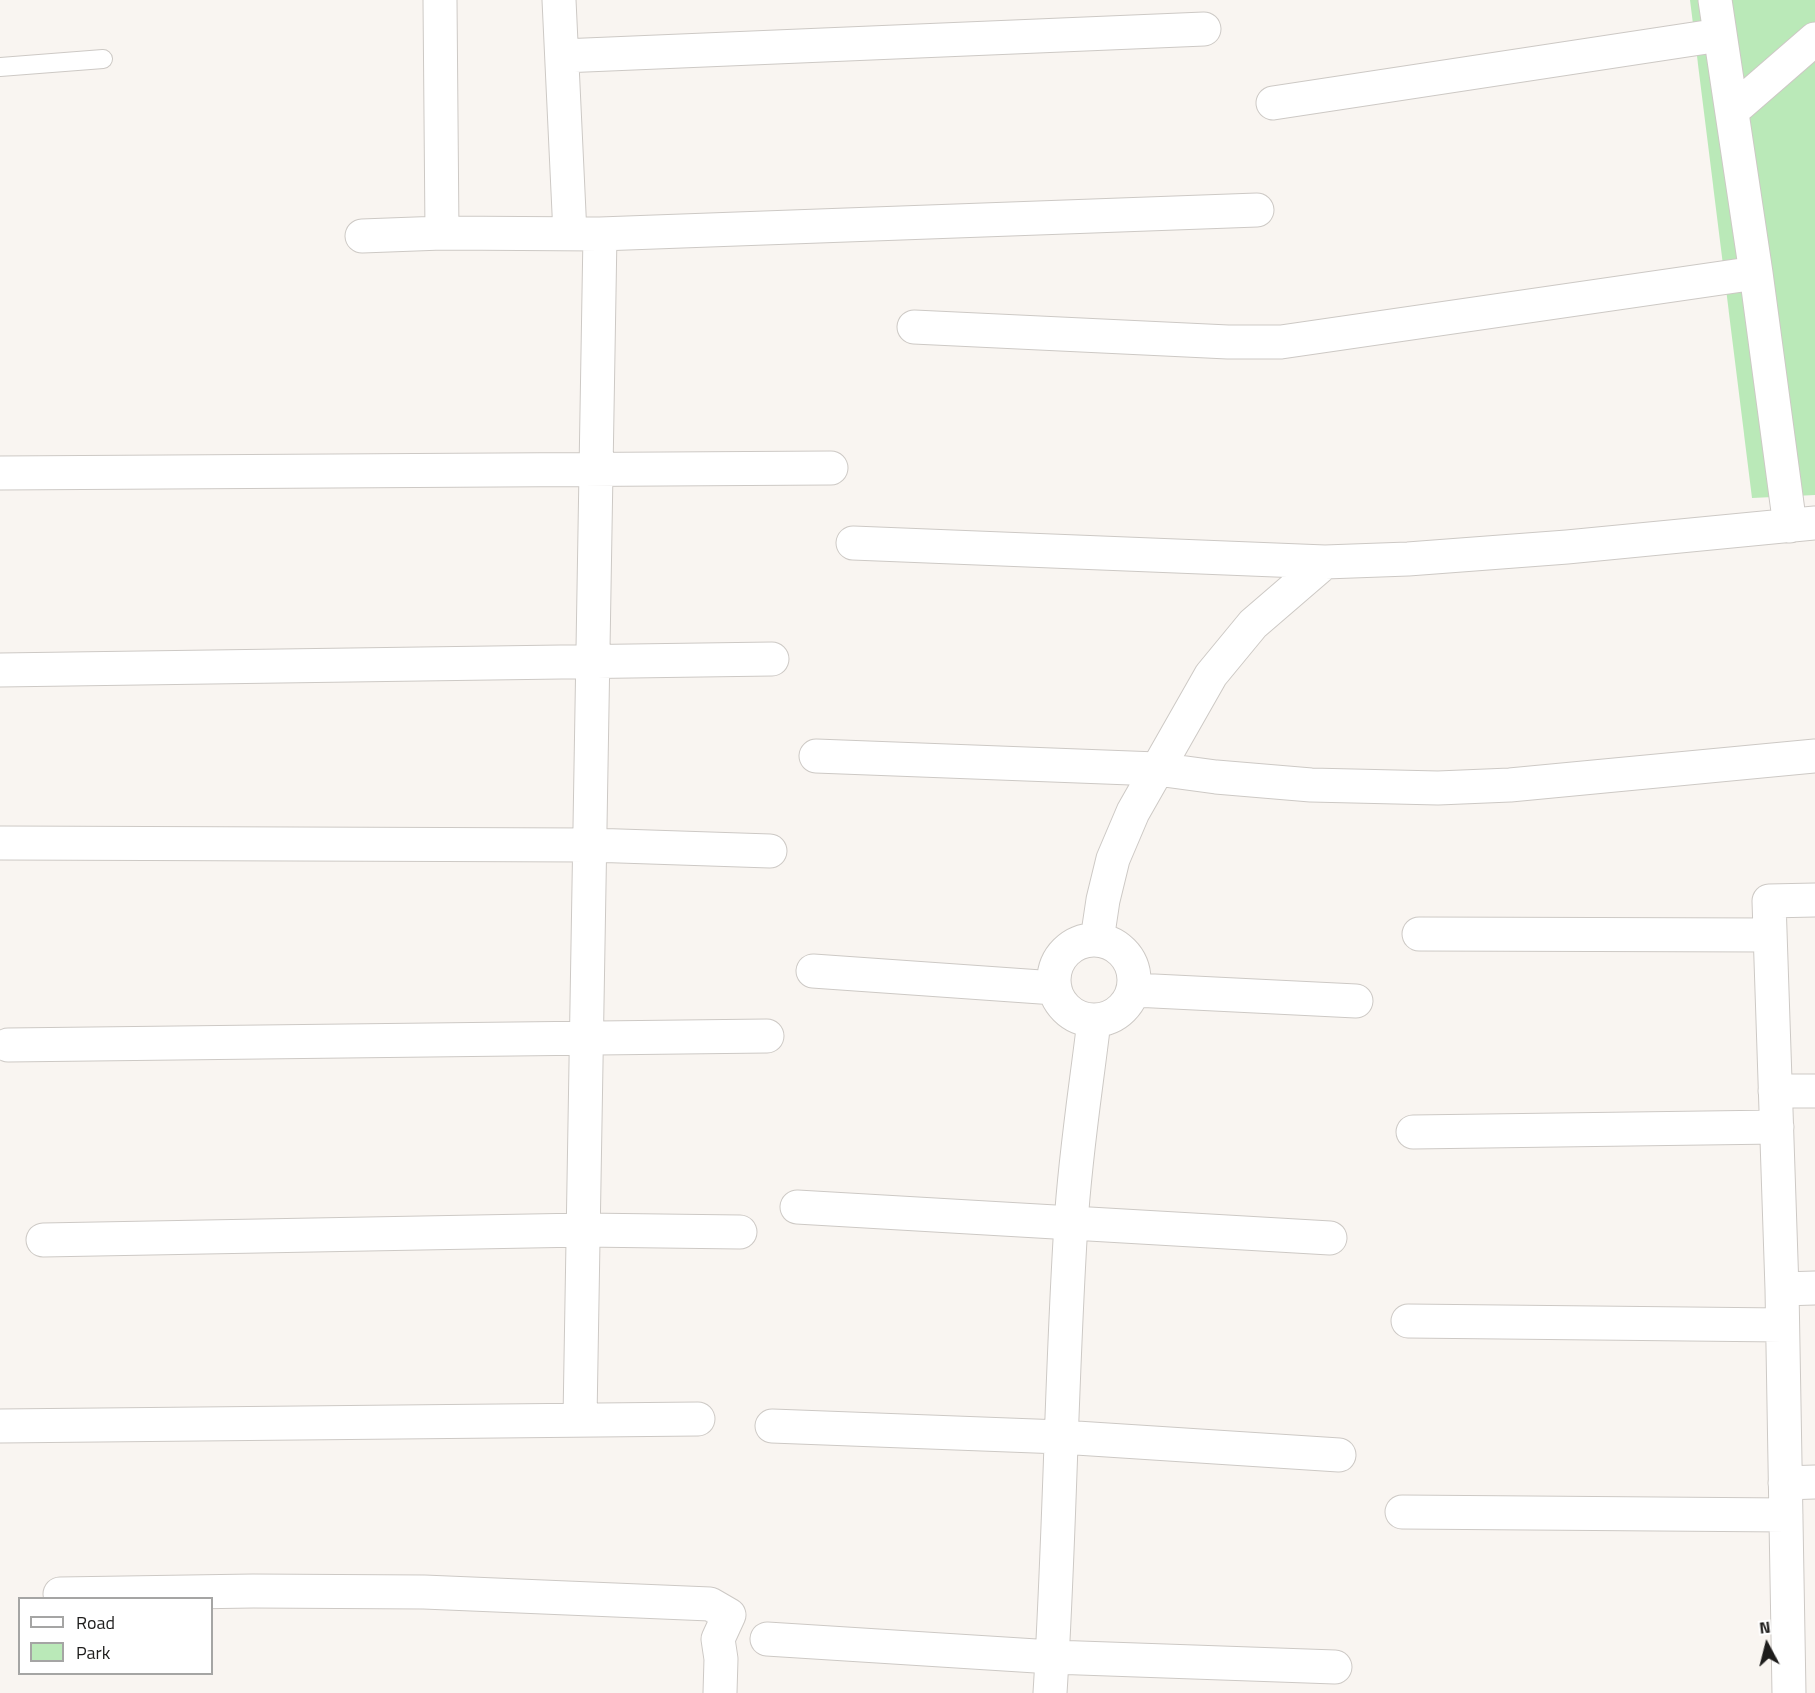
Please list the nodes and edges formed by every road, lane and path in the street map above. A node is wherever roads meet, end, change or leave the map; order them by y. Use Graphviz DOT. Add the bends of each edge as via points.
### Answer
graph roads {
  1 [pos="440,0"];
  2 [pos="559,0"];
  3 [pos="1715,0"];
  4 [pos="1204,29"];
  5 [pos="1720,35"];
  6 [pos="1815,39"];
  7 [pos="562,56"];
  8 [pos="103,59"];
  9 [pos="0,67"];
  10 [pos="1273,103"];
  11 [pos="1732,111"];
  12 [pos="1257,210"];
  13 [pos="442,233"];
  14 [pos="585,234"];
  15 [pos="362,236"];
  16 [pos="1756,273"];
  17 [pos="914,327"];
  18 [pos="831,468"];
  19 [pos="596,470"];
  20 [pos="0,473"];
  21 [pos="1802,525"];
  22 [pos="854,543"];
  23 [pos="1325,562"];
  24 [pos="772,659"];
  25 [pos="593,661"];
  26 [pos="0,670"];
  27 [pos="816,756"];
  28 [pos="1815,756"];
  29 [pos="1158,769"];
  30 [pos="1,843"];
  31 [pos="590,845"];
  32 [pos="770,851"];
  33 [pos="1815,900"];
  34 [pos="1419,934"];
  35 [pos="1770,935"];
  36 [pos="1097,940"];
  37 [pos="813,971"];
  38 [pos="1055,988"];
  39 [pos="1134,990"];
  40 [pos="1356,1001"];
  41 [pos="1094,1021"];
  42 [pos="586,1036"];
  43 [pos="767,1036"];
  44 [pos="8,1045"];
  45 [pos="1775,1091"];
  46 [pos="1815,1091"];
  47 [pos="1777,1127"];
  48 [pos="1413,1132"];
  49 [pos="797,1207"];
  50 [pos="1071,1221"];
  51 [pos="584,1230"];
  52 [pos="740,1232"];
  53 [pos="1330,1238"];
  54 [pos="43,1240"];
  55 [pos="1815,1288"];
  56 [pos="1782,1289"];
  57 [pos="1408,1321"];
  58 [pos="1782,1325"];
  59 [pos="580,1419"];
  60 [pos="698,1419"];
  61 [pos="0,1426"];
  62 [pos="772,1426"];
  63 [pos="1061,1437"];
  64 [pos="1339,1455"];
  65 [pos="1795,1493"];
  66 [pos="1402,1512"];
  67 [pos="60,1594"];
  68 [pos="767,1639"];
  69 [pos="1052,1657"];
  70 [pos="1335,1667"];
  71 [pos="1798,1686"];
  72 [pos="720,1693"];
  73 [pos="1050,1693"];
  1 -- 13 [label="street"];
  2 -- 7 [label="street"];
  3 -- 5 [label="street"];
  4 -- 7 [label="street"];
  5 -- 10 [label="street"];
  5 -- 11 [label="street"];
  6 -- 11 [label="street"];
  7 -- 14 [label="street"];
  8 -- 9 [label="lane"];
  11 -- 16 [label="street"];
  12 -- 14 [label="street"];
  13 -- 14 [label="street"];
  13 -- 15 [label="street"];
  14 -- 19 [label="street"];
  16 -- 17 [label="street" via="1281,342"];
  16 -- 21 [label="street"];
  18 -- 19 [label="street"];
  19 -- 20 [label="street"];
  19 -- 25 [label="street"];
  21 -- 23 [label="street" via="1556,548"];
  22 -- 23 [label="street"];
  23 -- 29 [label="street" via="1253,624 1211,675"];
  24 -- 25 [label="street"];
  25 -- 26 [label="street"];
  25 -- 31 [label="street"];
  27 -- 29 [label="street"];
  28 -- 29 [label="street" via="1510,785 1438,788 1311,785"];
  29 -- 36 [label="street" via="1133,812 1113,859"];
  30 -- 31 [label="street"];
  31 -- 32 [label="street"];
  31 -- 42 [label="street"];
  33 -- 35 [label="street" via="1769,901"];
  34 -- 35 [label="street"];
  35 -- 45 [label="street"];
  36 -- 38 [label="street" via="1079,942 1059,959 1054,972"];
  36 -- 39 [label="street" via="1114,944 1127,956 1134,972"];
  37 -- 38 [label="street"];
  38 -- 41 [label="street" via="1067,1010"];
  39 -- 40 [label="street"];
  39 -- 41 [label="street" via="1119,1011"];
  41 -- 50 [label="street"];
  42 -- 43 [label="street"];
  42 -- 44 [label="street"];
  42 -- 51 [label="street"];
  45 -- 46 [label="street"];
  45 -- 47 [label="street"];
  47 -- 48 [label="street"];
  47 -- 56 [label="street"];
  49 -- 50 [label="street"];
  50 -- 53 [label="street"];
  50 -- 63 [label="street"];
  51 -- 52 [label="street"];
  51 -- 54 [label="street"];
  51 -- 59 [label="street"];
  55 -- 56 [label="street"];
  56 -- 58 [label="street"];
  57 -- 58 [label="street"];
  58 -- 65 [label="street"];
  59 -- 60 [label="street"];
  59 -- 61 [label="street"];
  62 -- 63 [label="street"];
  63 -- 64 [label="street"];
  63 -- 69 [label="street"];
  65 -- 66 [label="street"];
  65 -- 71 [label="street"];
  67 -- 72 [label="street" via="424,1592 710,1604 729,1615 718,1639"];
  68 -- 69 [label="street"];
  69 -- 70 [label="street"];
  69 -- 73 [label="street"];
}
